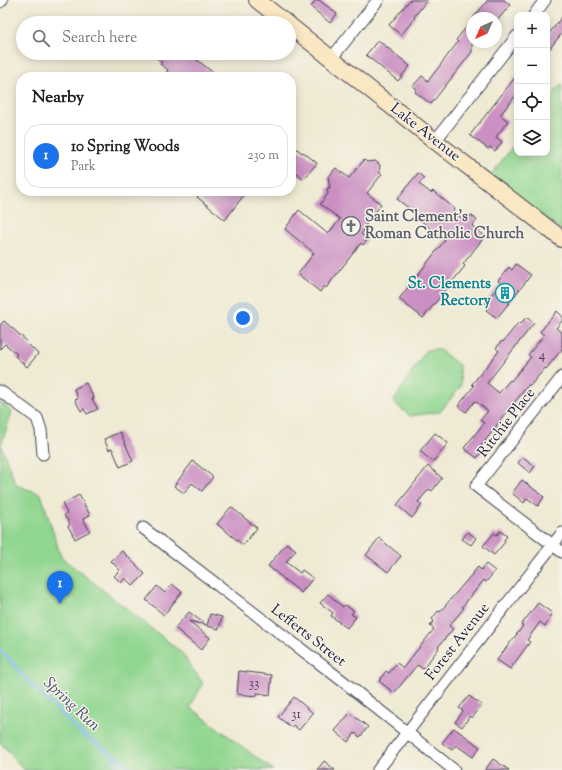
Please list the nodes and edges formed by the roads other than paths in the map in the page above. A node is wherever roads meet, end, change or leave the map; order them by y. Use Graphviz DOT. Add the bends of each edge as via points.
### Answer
graph roads {
  1 [pos="257,0"];
  2 [pos="378,0"];
  3 [pos="545,0"];
  4 [pos="536,12"];
  5 [pos="277,16"];
  6 [pos="296,32"];
  7 [pos="514,40"];
  8 [pos="331,59"];
  9 [pos="435,141"];
  10 [pos="562,239"];
  11 [pos="562,377"];
  12 [pos="0,391"];
  13 [pos="42,454"];
  14 [pos="143,528"];
  15 [pos="562,533"];
  16 [pos="558,548"];
  17 [pos="407,733"];
  18 [pos="378,770"];
  19 [pos="454,770"];
  1 -- 5 [label="main road"];
  2 -- 8 [label="street"];
  3 -- 4 [label="street"];
  6 -- 8 [label="main road, Lake Avenue"];
  7 -- 9 [label="street"];
  8 -- 9 [label="main road, Lake Avenue"];
  9 -- 10 [label="main road, Lake Avenue"];
  11 -- 16 [label="street, Ritchie Place" via="476,486"];
  12 -- 13 [label="street" via="36,418 41,430"];
  14 -- 17 [label="street, Lefferts Street"];
  15 -- 16 [label="street, Forest Avenue"];
  16 -- 17 [label="street, Forest Avenue"];
  17 -- 18 [label="street, Forest Avenue"];
  17 -- 19 [label="street, Lefferts Street"];
}
